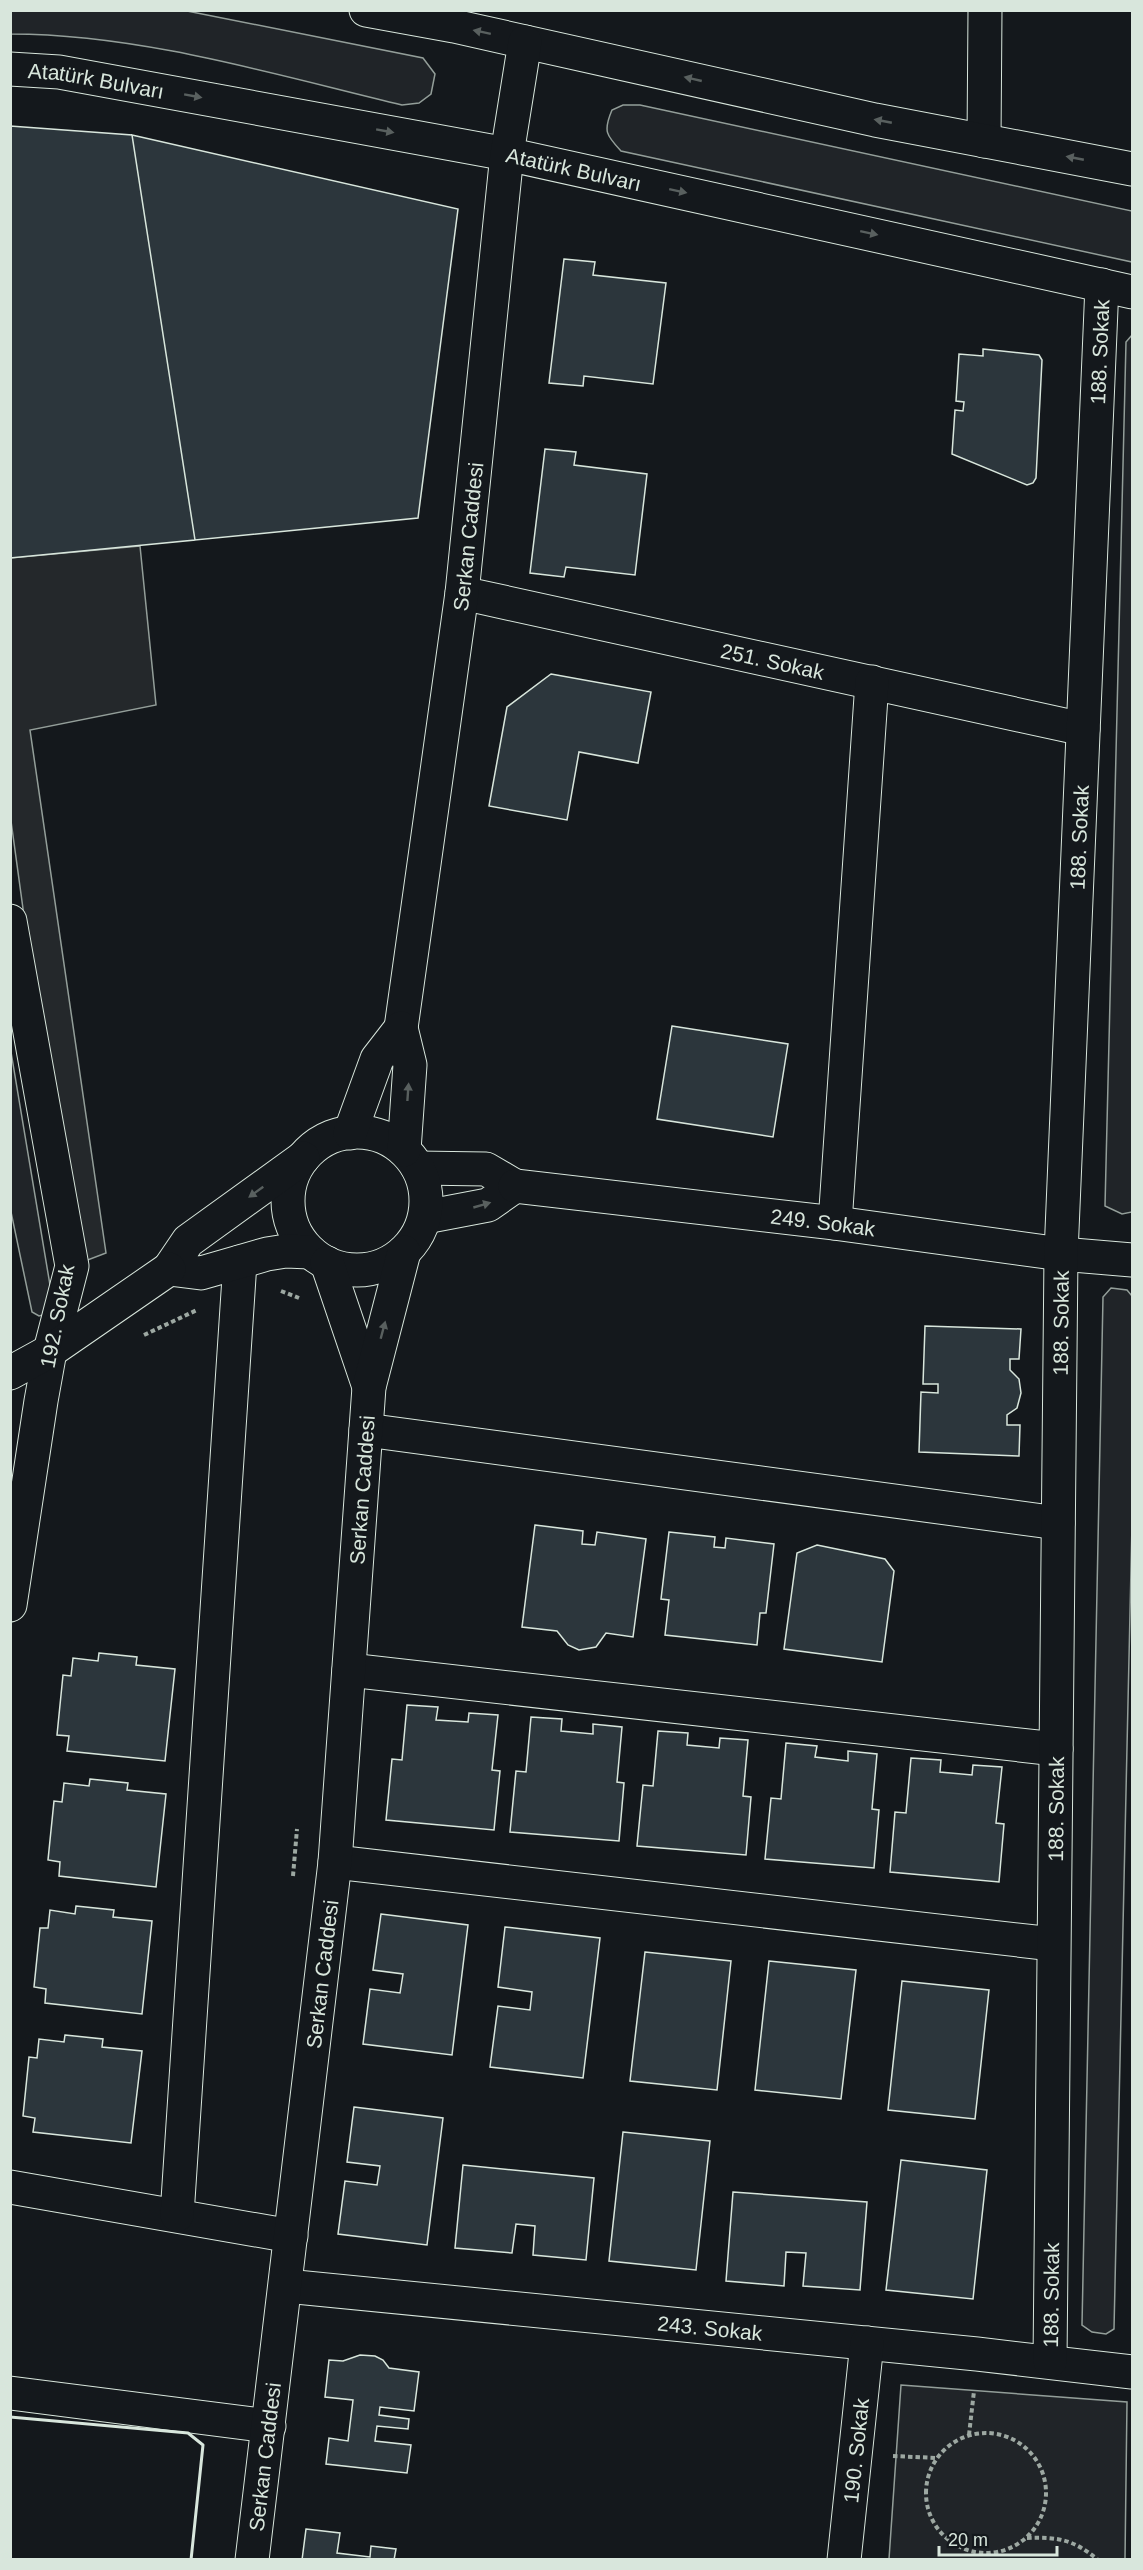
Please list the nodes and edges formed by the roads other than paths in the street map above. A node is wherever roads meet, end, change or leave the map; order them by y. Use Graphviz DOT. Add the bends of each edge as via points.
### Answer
graph roads {
  1 [pos="366,10"];
  2 [pos="986,10"];
  3 [pos="525,42"];
  4 [pos="10,69"];
  5 [pos="984,141"];
  6 [pos="507,154"];
  7 [pos="1132,169"];
  8 [pos="1117,289"];
  9 [pos="462,593"];
  10 [pos="872,682"];
  11 [pos="1083,729"];
  12 [pos="10,921"];
  13 [pos="400,1028"];
  14 [pos="350,1133"];
  15 [pos="303,1158"];
  16 [pos="411,1159"];
  17 [pos="515,1186"];
  18 [pos="425,1217"];
  19 [pos="835,1223"];
  20 [pos="404,1252"];
  21 [pos="1061,1254"];
  22 [pos="318,1258"];
  23 [pos="1132,1260"];
  24 [pos="169,1269"];
  25 [pos="240,1277"];
  26 [pos="50,1351"];
  27 [pos="11,1371"];
  28 [pos="369,1387"];
  29 [pos="366,1430"];
  30 [pos="1058,1523"];
  31 [pos="10,1605"];
  32 [pos="349,1670"];
  33 [pos="1056,1749"];
  34 [pos="335,1862"];
  35 [pos="1053,1944"];
  36 [pos="10,2187"];
  37 [pos="177,2215"];
  38 [pos="291,2236"];
  39 [pos="286,2286"];
  40 [pos="867,2343"];
  41 [pos="1050,2361"];
  42 [pos="1132,2372"];
  43 [pos="10,2393"];
  44 [pos="269,2426"];
  45 [pos="252,2559"];
  46 [pos="844,2559"];
  3 -- 1 [label="street, one-way"];
  2 -- 5 [label="street"];
  5 -- 3 [label="street, one-way"];
  3 -- 6 [label="street, Serkan Caddesi"];
  4 -- 6 [label="street, Atatürk Bulvarı, one-way" via="59,72"];
  7 -- 5 [label="street, one-way"];
  6 -- 8 [label="street, Atatürk Bulvarı, one-way"];
  6 -- 9 [label="street, Serkan Caddesi"];
  8 -- 11 [label="street, 188. Sokak"];
  9 -- 10 [label="street, 251. Sokak"];
  9 -- 13 [label="street, Serkan Caddesi"];
  10 -- 11 [label="street, 251. Sokak"];
  10 -- 19 [label="street"];
  11 -- 21 [label="street, 188. Sokak"];
  12 -- 26 [label="street, 192. Sokak" via="72,1266"];
  13 -- 14 [label="street, Serkan Caddesi" via="377,1059"];
  16 -- 13 [label="street, Serkan Caddesi, one-way" via="410,1065"];
  14 -- 15 [label="street" via="320,1143"];
  14 -- 16 [label="street" via="385,1138"];
  15 -- 22 [label="street" via="292,1178 288,1197 290,1217 297,1236"];
  15 -- 24 [label="street, one-way" via="188,1241"];
  16 -- 17 [label="street" via="486,1169"];
  16 -- 18 [label="street" via="428,1193"];
  18 -- 17 [label="street, one-way" via="488,1205"];
  17 -- 19 [label="street, 249. Sokak"];
  18 -- 20 [label="street"];
  19 -- 21 [label="street, 249. Sokak"];
  20 -- 22 [label="street" via="367,1270 346,1269"];
  28 -- 20 [label="street, Serkan Caddesi, one-way"];
  21 -- 23 [label="street, 249. Sokak"];
  21 -- 30 [label="street, 188. Sokak"];
  22 -- 25 [label="street" via="286,1251"];
  22 -- 28 [label="street, Serkan Caddesi"];
  24 -- 25 [label="street"];
  24 -- 26 [label="street"];
  25 -- 37 [label="street"];
  26 -- 27 [label="street"];
  26 -- 31 [label="street, 192. Sokak"];
  28 -- 29 [label="street, Serkan Caddesi"];
  29 -- 30 [label="street"];
  29 -- 32 [label="street, Serkan Caddesi"];
  30 -- 33 [label="street, 188. Sokak"];
  32 -- 33 [label="street"];
  32 -- 34 [label="street, Serkan Caddesi"];
  33 -- 35 [label="street, 188. Sokak"];
  34 -- 35 [label="street"];
  34 -- 38 [label="street, Serkan Caddesi"];
  35 -- 41 [label="street, 188. Sokak"];
  36 -- 37 [label="street"];
  37 -- 38 [label="street"];
  38 -- 39 [label="street, Serkan Caddesi"];
  39 -- 40 [label="street, 243. Sokak"];
  39 -- 44 [label="street, Serkan Caddesi"];
  40 -- 41 [label="street, 243. Sokak"];
  40 -- 46 [label="street, 190. Sokak"];
  41 -- 42 [label="street, 243. Sokak"];
  43 -- 44 [label="street"];
  44 -- 45 [label="street, Serkan Caddesi"];
}
